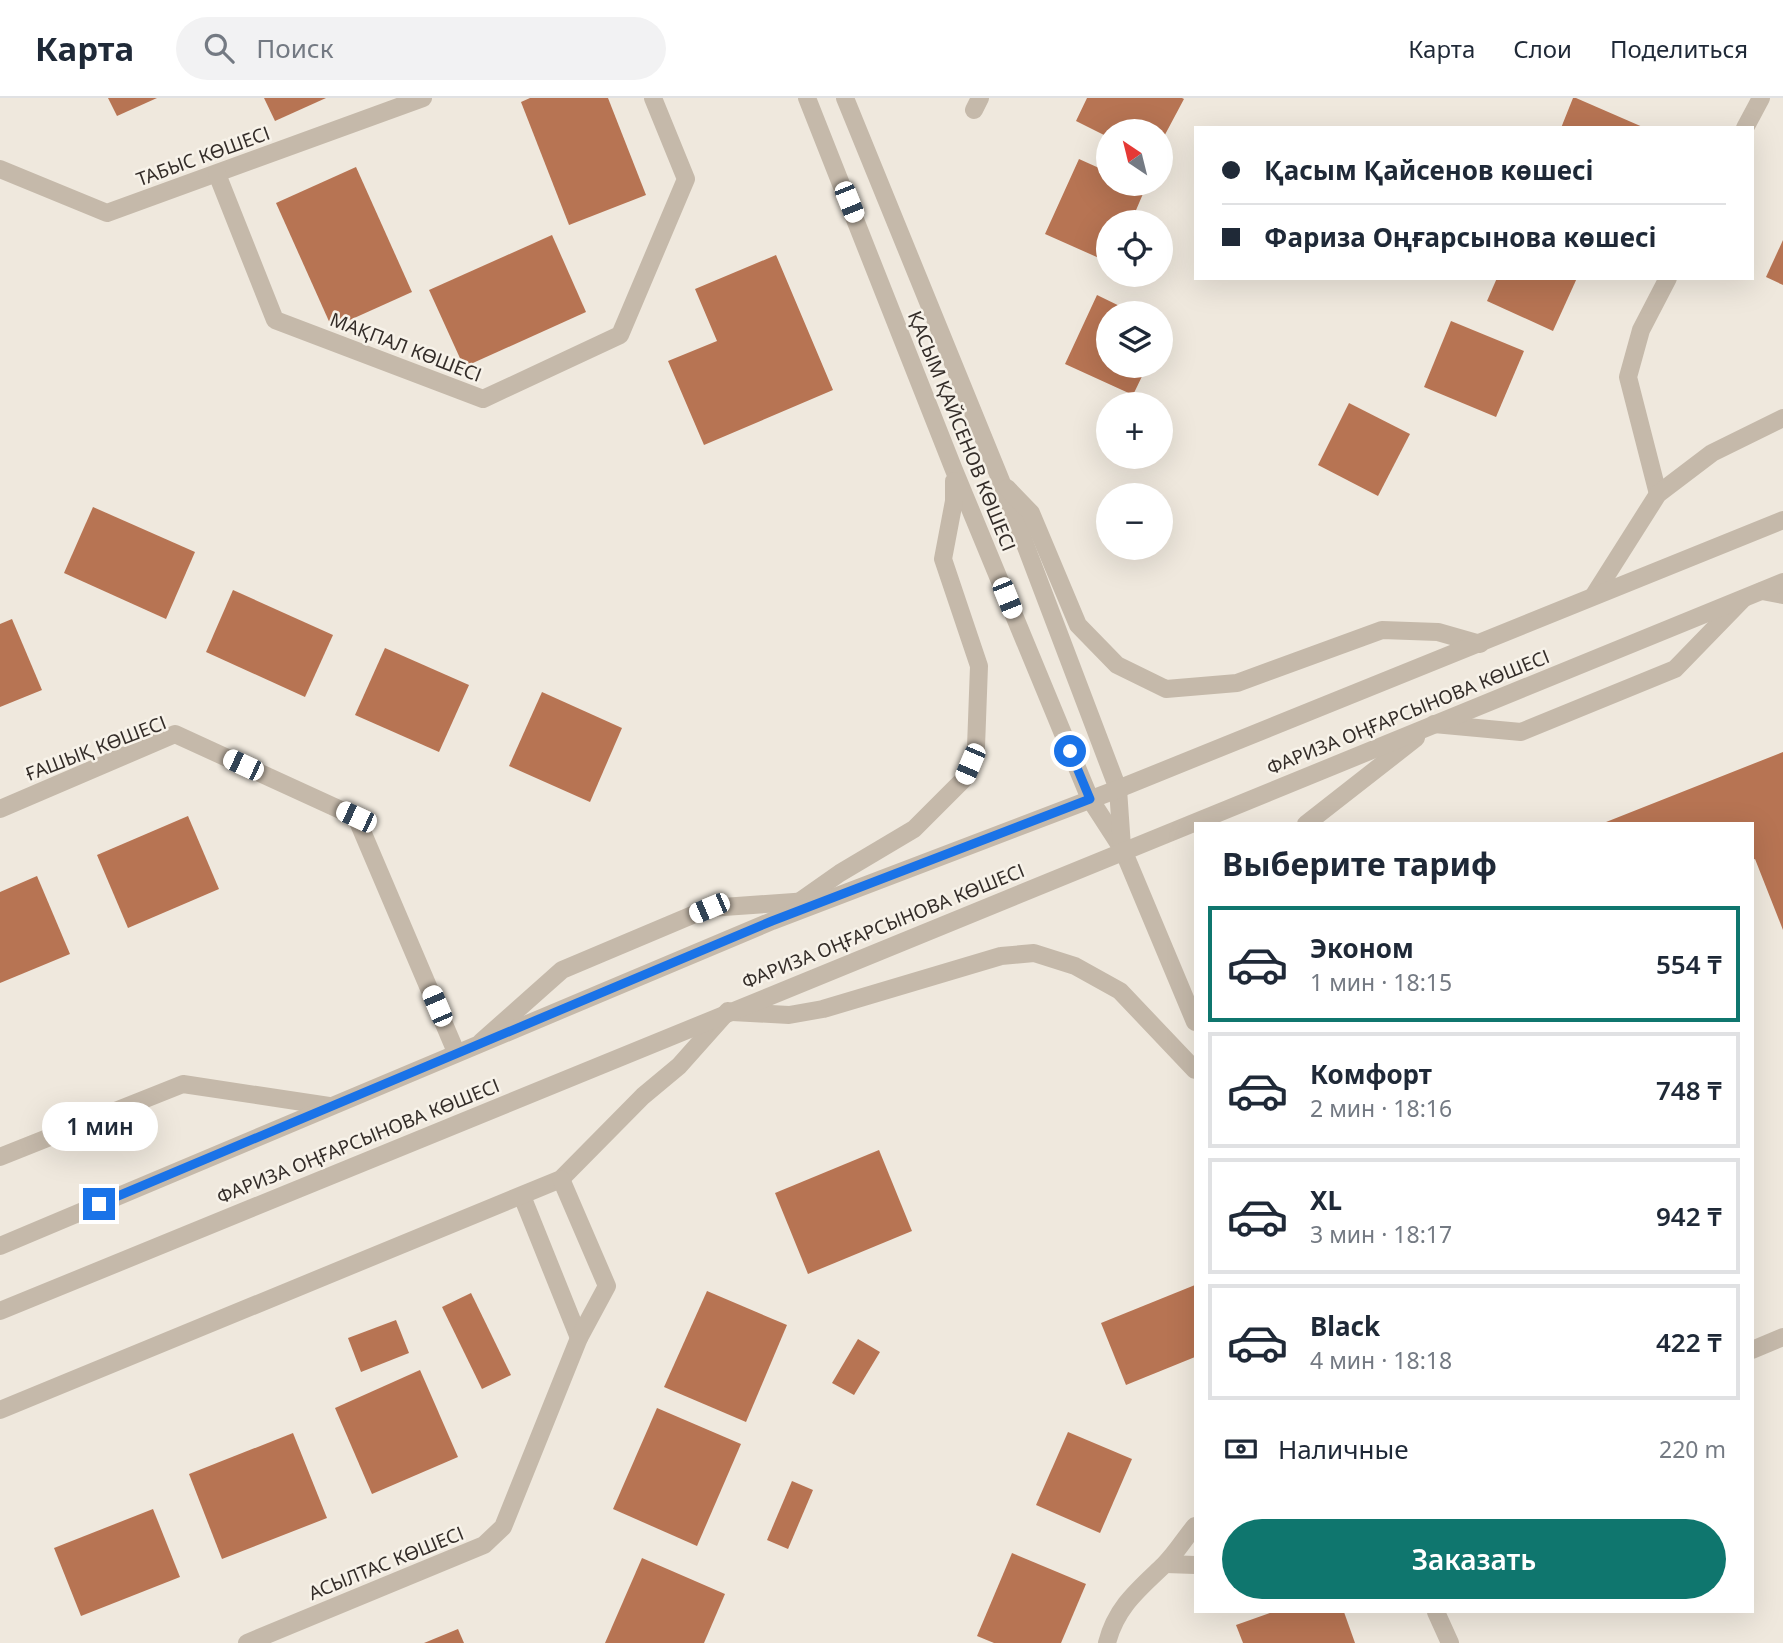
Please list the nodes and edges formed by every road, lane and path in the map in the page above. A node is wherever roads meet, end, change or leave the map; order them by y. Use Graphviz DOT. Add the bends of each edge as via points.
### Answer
graph roads {
  1 [pos="423,98"];
  2 [pos="653,98"];
  3 [pos="807,98"];
  4 [pos="845,98"];
  5 [pos="1761,98"];
  6 [pos="1746,126"];
  7 [pos="0,169"];
  8 [pos="217,174"];
  9 [pos="1667,280"];
  10 [pos="1783,418"];
  11 [pos="954,470"];
  12 [pos="1001,481"];
  13 [pos="1658,494"];
  14 [pos="1783,520"];
  15 [pos="1783,575"];
  16 [pos="1783,582"];
  17 [pos="1762,591"];
  18 [pos="1594,595"];
  19 [pos="1783,595"];
  20 [pos="1743,598"];
  21 [pos="1480,644"];
  22 [pos="1434,724"];
  23 [pos="1118,789"];
  24 [pos="1090,799"];
  25 [pos="0,809"];
  26 [pos="1309,822"];
  27 [pos="1123,850"];
  28 [pos="829,899"];
  29 [pos="800,902"];
  30 [pos="772,921"];
  31 [pos="729,1011"];
  32 [pos="1194,1020"];
  33 [pos="481,1042"];
  34 [pos="456,1052"];
  35 [pos="1194,1069"];
  36 [pos="329,1106"];
  37 [pos="0,1157"];
  38 [pos="561,1179"];
  39 [pos="522,1196"];
  40 [pos="0,1246"];
  41 [pos="0,1311"];
  42 [pos="1783,1337"];
  43 [pos="579,1338"];
  44 [pos="1754,1349"];
  45 [pos="0,1410"];
  46 [pos="1194,1527"];
  47 [pos="1166,1564"];
  48 [pos="1194,1565"];
  49 [pos="1436,1613"];
  50 [pos="273,1638"];
  51 [pos="247,1643"];
  52 [pos="1107,1643"];
  53 [pos="1450,1643"];
  1 -- 8 [label="street, ТАБЫС КӨШЕСІ"];
  2 -- 8 [label="street, МАҚПАЛ КӨШЕСІ" via="686,179 620,335 484,399 275,320"];
  3 -- 11 [label="street, ҚАСЫМ ҚАЙСЕНОВ КӨШЕСІ"];
  4 -- 12 [label="street, ҚАСЫМ ҚАЙСЕНОВ КӨШЕСІ"];
  5 -- 6 [label="street"];
  7 -- 8 [label="street, ТАБЫС КӨШЕСІ" via="107,213"];
  9 -- 13 [label="street" via="1641,330 1628,377"];
  10 -- 13 [label="street" via="1712,453"];
  11 -- 24 [label="street, ҚАСЫМ ҚАЙСЕНОВ КӨШЕСІ"];
  11 -- 29 [label="street" via="954,501 943,559 979,667 976,747 963,780 914,829"];
  12 -- 21 [label="street" via="1031,513 1078,625 1116,665 1166,689 1237,683 1382,630 1438,632"];
  12 -- 23 [label="street, ҚАСЫМ ҚАЙСЕНОВ КӨШЕСІ"];
  13 -- 18 [label="street"];
  14 -- 18 [label="street, ФАРИЗА ОҢҒАРСЫНОВА КӨШЕСІ"];
  15 -- 17 [label="street"];
  16 -- 17 [label="street, ФАРИЗА ОҢҒАРСЫНОВА КӨШЕСІ"];
  17 -- 19 [label="street"];
  17 -- 20 [label="street, ФАРИЗА ОҢҒАРСЫНОВА КӨШЕСІ"];
  18 -- 21 [label="street, ФАРИЗА ОҢҒАРСЫНОВА КӨШЕСІ"];
  20 -- 22 [label="street, ФАРИЗА ОҢҒАРСЫНОВА КӨШЕСІ"];
  20 -- 22 [label="street" via="1675,669 1534,727 1521,732"];
  21 -- 23 [label="street, ФАРИЗА ОҢҒАРСЫНОВА КӨШЕСІ"];
  22 -- 26 [label="street"];
  22 -- 27 [label="street, ФАРИЗА ОҢҒАРСЫНОВА КӨШЕСІ"];
  23 -- 24 [label="street, ФАРИЗА ОҢҒАРСЫНОВА КӨШЕСІ"];
  23 -- 27 [label="street, ҚАСЫМ ҚАЙСЕНОВ КӨШЕСІ"];
  24 -- 27 [label="street, ҚАСЫМ ҚАЙСЕНОВ КӨШЕСІ"];
  24 -- 28 [label="street, ФАРИЗА ОҢҒАРСЫНОВА КӨШЕСІ"];
  25 -- 34 [label="street, ҒАШЫҚ КӨШЕСІ" via="176,734 356,817"];
  27 -- 31 [label="street, ФАРИЗА ОҢҒАРСЫНОВА КӨШЕСІ"];
  27 -- 32 [label="street, ҚАСЫМ ҚАЙСЕНОВ КӨШЕСІ"];
  28 -- 29 [label="street"];
  28 -- 30 [label="street, ФАРИЗА ОҢҒАРСЫНОВА КӨШЕСІ"];
  29 -- 30 [label="street"];
  29 -- 33 [label="street" via="709,908 562,970"];
  30 -- 33 [label="street, ФАРИЗА ОҢҒАРСЫНОВА КӨШЕСІ"];
  31 -- 35 [label="street" via="789,1016 1001,956 1034,953 1075,966 1120,991"];
  31 -- 38 [label="street" via="679,1066"];
  31 -- 41 [label="street, ФАРИЗА ОҢҒАРСЫНОВА КӨШЕСІ"];
  33 -- 34 [label="street, ФАРИЗА ОҢҒАРСЫНОВА КӨШЕСІ"];
  34 -- 36 [label="street, ФАРИЗА ОҢҒАРСЫНОВА КӨШЕСІ"];
  36 -- 37 [label="street" via="183,1084"];
  36 -- 40 [label="street, ФАРИЗА ОҢҒАРСЫНОВА КӨШЕСІ"];
  38 -- 39 [label="street"];
  38 -- 43 [label="street, АСЫЛТАС КӨШЕСІ" via="607,1286"];
  39 -- 43 [label="street"];
  39 -- 45 [label="street"];
  42 -- 44 [label="street"];
  43 -- 50 [label="street, АСЫЛТАС КӨШЕСІ" via="503,1527 484,1545"];
  46 -- 47 [label="street"];
  47 -- 48 [label="street"];
  47 -- 52 [label="street" via="1129,1596 1111,1625"];
  49 -- 53 [label="street"];
  50 -- 51 [label="street, АСЫЛТАС КӨШЕСІ"];
}
